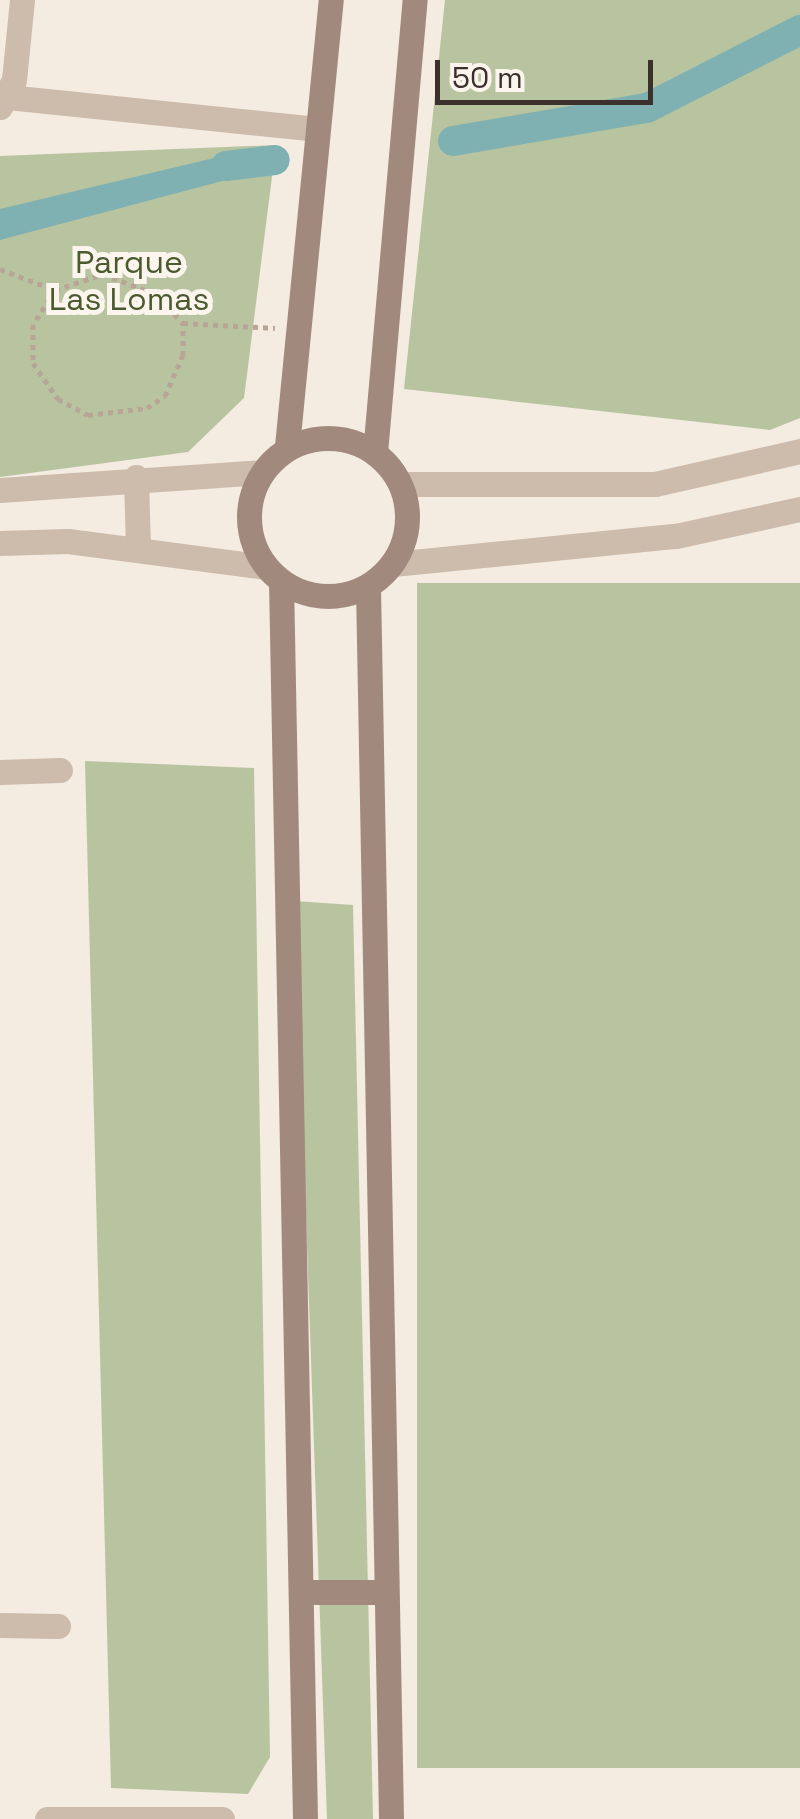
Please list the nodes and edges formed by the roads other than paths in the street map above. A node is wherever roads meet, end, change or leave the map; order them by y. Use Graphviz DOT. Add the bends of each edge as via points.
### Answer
graph roads {
  1 [pos="22,0"];
  2 [pos="330,0"];
  3 [pos="415,0"];
  4 [pos="4,102"];
  5 [pos="316,129"];
  6 [pos="286,446"];
  7 [pos="800,451"];
  8 [pos="376,453"];
  9 [pos="261,472"];
  10 [pos="136,476"];
  11 [pos="400,484"];
  12 [pos="0,490"];
  13 [pos="800,510"];
  14 [pos="0,542"];
  15 [pos="138,548"];
  16 [pos="393,564"];
  17 [pos="273,574"];
  18 [pos="368,587"];
  19 [pos="60,770"];
  20 [pos="0,772"];
  21 [pos="300,1592"];
  22 [pos="385,1592"];
  23 [pos="0,1606"];
  24 [pos="0,1625"];
  25 [pos="58,1626"];
  26 [pos="47,1819"];
  27 [pos="189,1819"];
  28 [pos="222,1819"];
  29 [pos="305,1819"];
  30 [pos="390,1819"];
  1 -- 4 [label="street"];
  2 -- 5 [label="main road"];
  3 -- 8 [label="main road"];
  4 -- 5 [label="street"];
  5 -- 6 [label="main road"];
  6 -- 8 [label="main road" via="342,438"];
  6 -- 9 [label="main road"];
  7 -- 11 [label="street" via="656,484"];
  8 -- 11 [label="main road"];
  9 -- 10 [label="street"];
  9 -- 17 [label="main road" via="248,520"];
  10 -- 12 [label="street"];
  10 -- 15 [label="street"];
  11 -- 16 [label="main road" via="405,539"];
  13 -- 16 [label="street" via="676,536"];
  14 -- 15 [label="street"];
  15 -- 17 [label="street"];
  16 -- 18 [label="main road"];
  17 -- 18 [label="main road" via="320,596"];
  17 -- 21 [label="main road"];
  18 -- 22 [label="main road"];
  19 -- 20 [label="street"];
  21 -- 22 [label="main road"];
  21 -- 29 [label="main road"];
  22 -- 30 [label="main road"];
  23 -- 24 [label="street"];
  24 -- 25 [label="street"];
  26 -- 27 [label="street"];
  27 -- 28 [label="street"];
}
